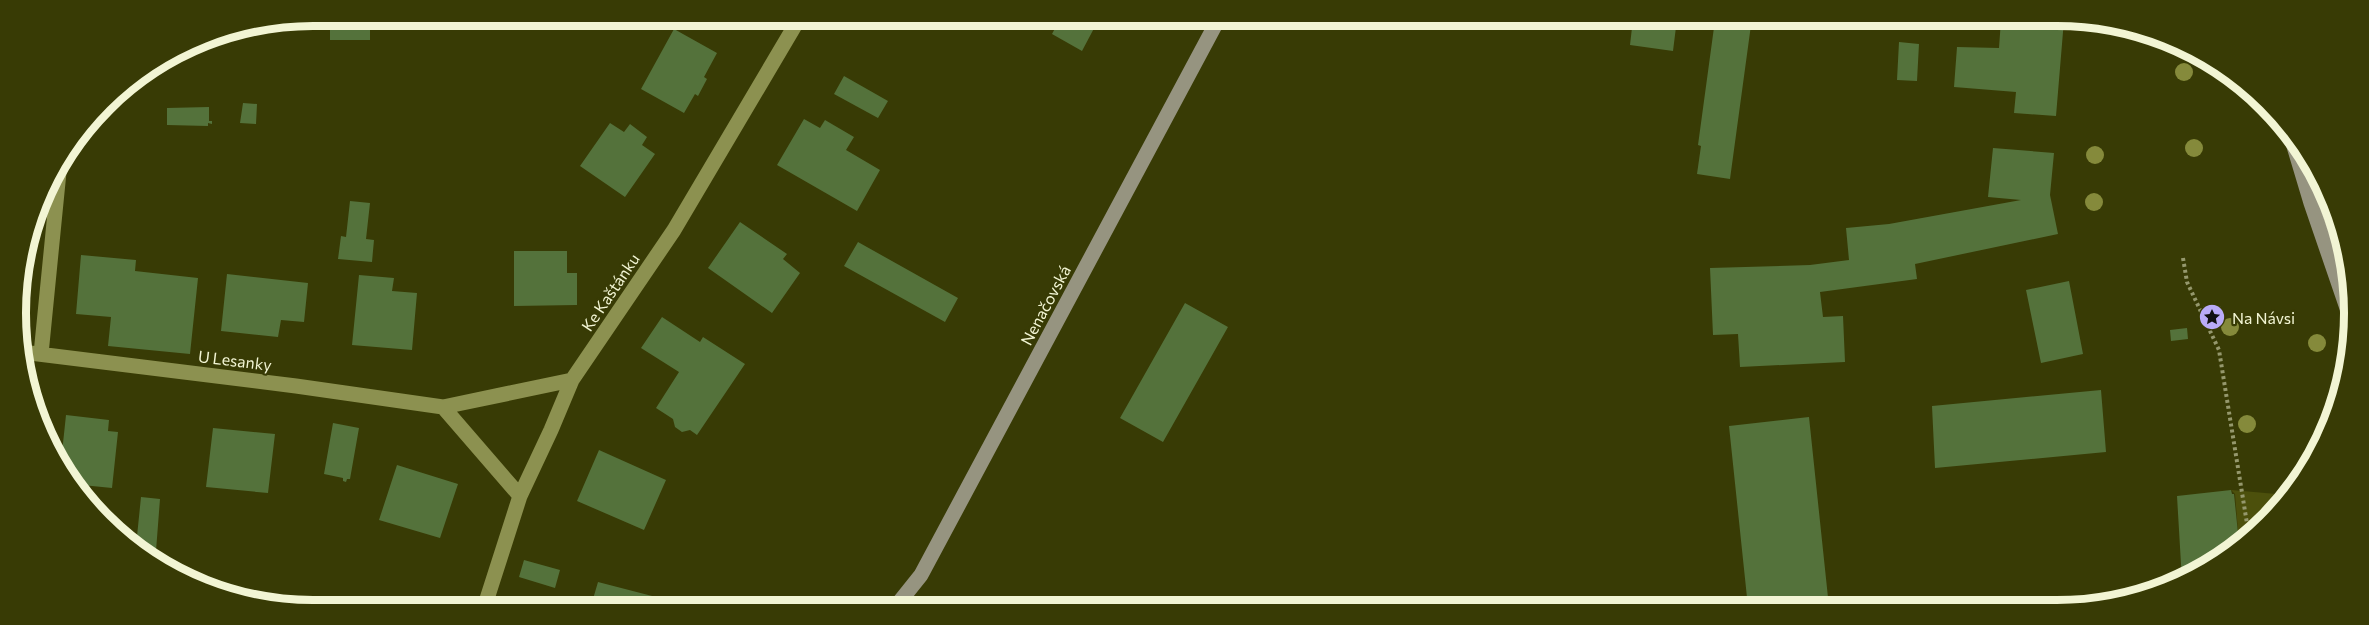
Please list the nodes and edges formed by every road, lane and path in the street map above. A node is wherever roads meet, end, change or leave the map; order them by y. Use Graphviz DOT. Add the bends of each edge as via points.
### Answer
graph roads {
  1 [pos="794,26"];
  2 [pos="1215,26"];
  3 [pos="2297,155"];
  4 [pos="58,180"];
  5 [pos="2183,258"];
  6 [pos="2343,297"];
  7 [pos="28,353"];
  8 [pos="41,354"];
  9 [pos="572,380"];
  10 [pos="443,407"];
  11 [pos="520,496"];
  12 [pos="2247,527"];
  13 [pos="487,600"];
  14 [pos="904,600"];
  1 -- 9 [label="street, Ke Kaštánku" via="674,230"];
  2 -- 14 [label="street, Nenačovská" via="921,575"];
  3 -- 6 [label="street"];
  4 -- 8 [label="street"];
  5 -- 12 [label="path" via="2187,282 2218,350"];
  7 -- 8 [label="street, U Lesanky"];
  8 -- 10 [label="street, U Lesanky"];
  9 -- 10 [label="street, U Lesanky"];
  9 -- 11 [label="street, Ke Kaštánku"];
  10 -- 11 [label="street"];
  11 -- 13 [label="street, Ke Kaštánku"];
}
